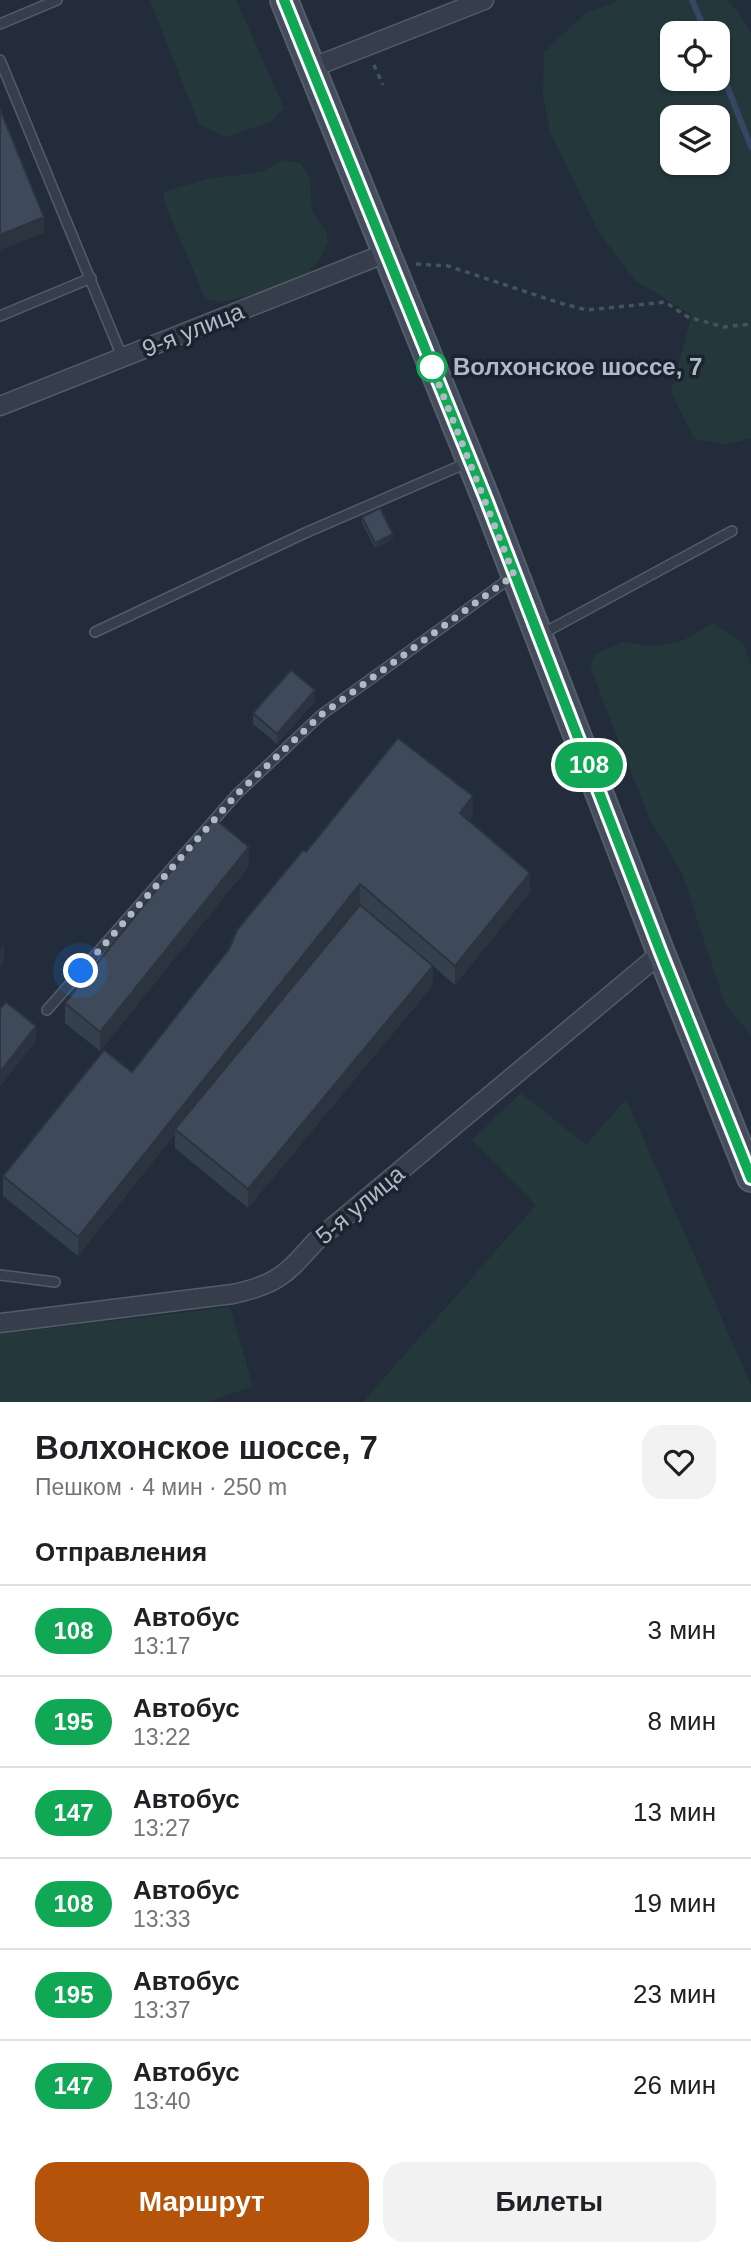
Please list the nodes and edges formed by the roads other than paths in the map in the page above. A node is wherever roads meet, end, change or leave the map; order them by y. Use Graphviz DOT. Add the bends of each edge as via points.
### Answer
graph roads {
  1 [pos="57,0"];
  2 [pos="284,0"];
  3 [pos="484,0"];
  4 [pos="0,24"];
  5 [pos="0,60"];
  6 [pos="311,68"];
  7 [pos="386,253"];
  8 [pos="91,278"];
  9 [pos="0,316"];
  10 [pos="123,359"];
  11 [pos="0,406"];
  12 [pos="470,461"];
  13 [pos="732,531"];
  14 [pos="514,575"];
  15 [pos="95,632"];
  16 [pos="539,636"];
  17 [pos="661,953"];
  18 [pos="47,1010"];
  19 [pos="751,1178"];
  20 [pos="0,1275"];
  21 [pos="55,1282"];
  22 [pos="0,1323"];
  1 -- 4 [label="lane"];
  2 -- 6 [label="main road"];
  3 -- 6 [label="street"];
  5 -- 8 [label="lane"];
  6 -- 7 [label="main road"];
  7 -- 10 [label="street, 9-я улица"];
  7 -- 12 [label="main road"];
  8 -- 9 [label="lane"];
  8 -- 10 [label="lane"];
  10 -- 11 [label="street, 9-я улица"];
  12 -- 14 [label="main road"];
  12 -- 15 [label="lane"];
  13 -- 16 [label="lane"];
  14 -- 16 [label="main road"];
  14 -- 18 [label="lane" via="321,715 265,767"];
  16 -- 17 [label="main road"];
  17 -- 19 [label="main road"];
  17 -- 22 [label="street, 5-я улица" via="316,1241 287,1273 263,1288"];
  20 -- 21 [label="lane"];
}
